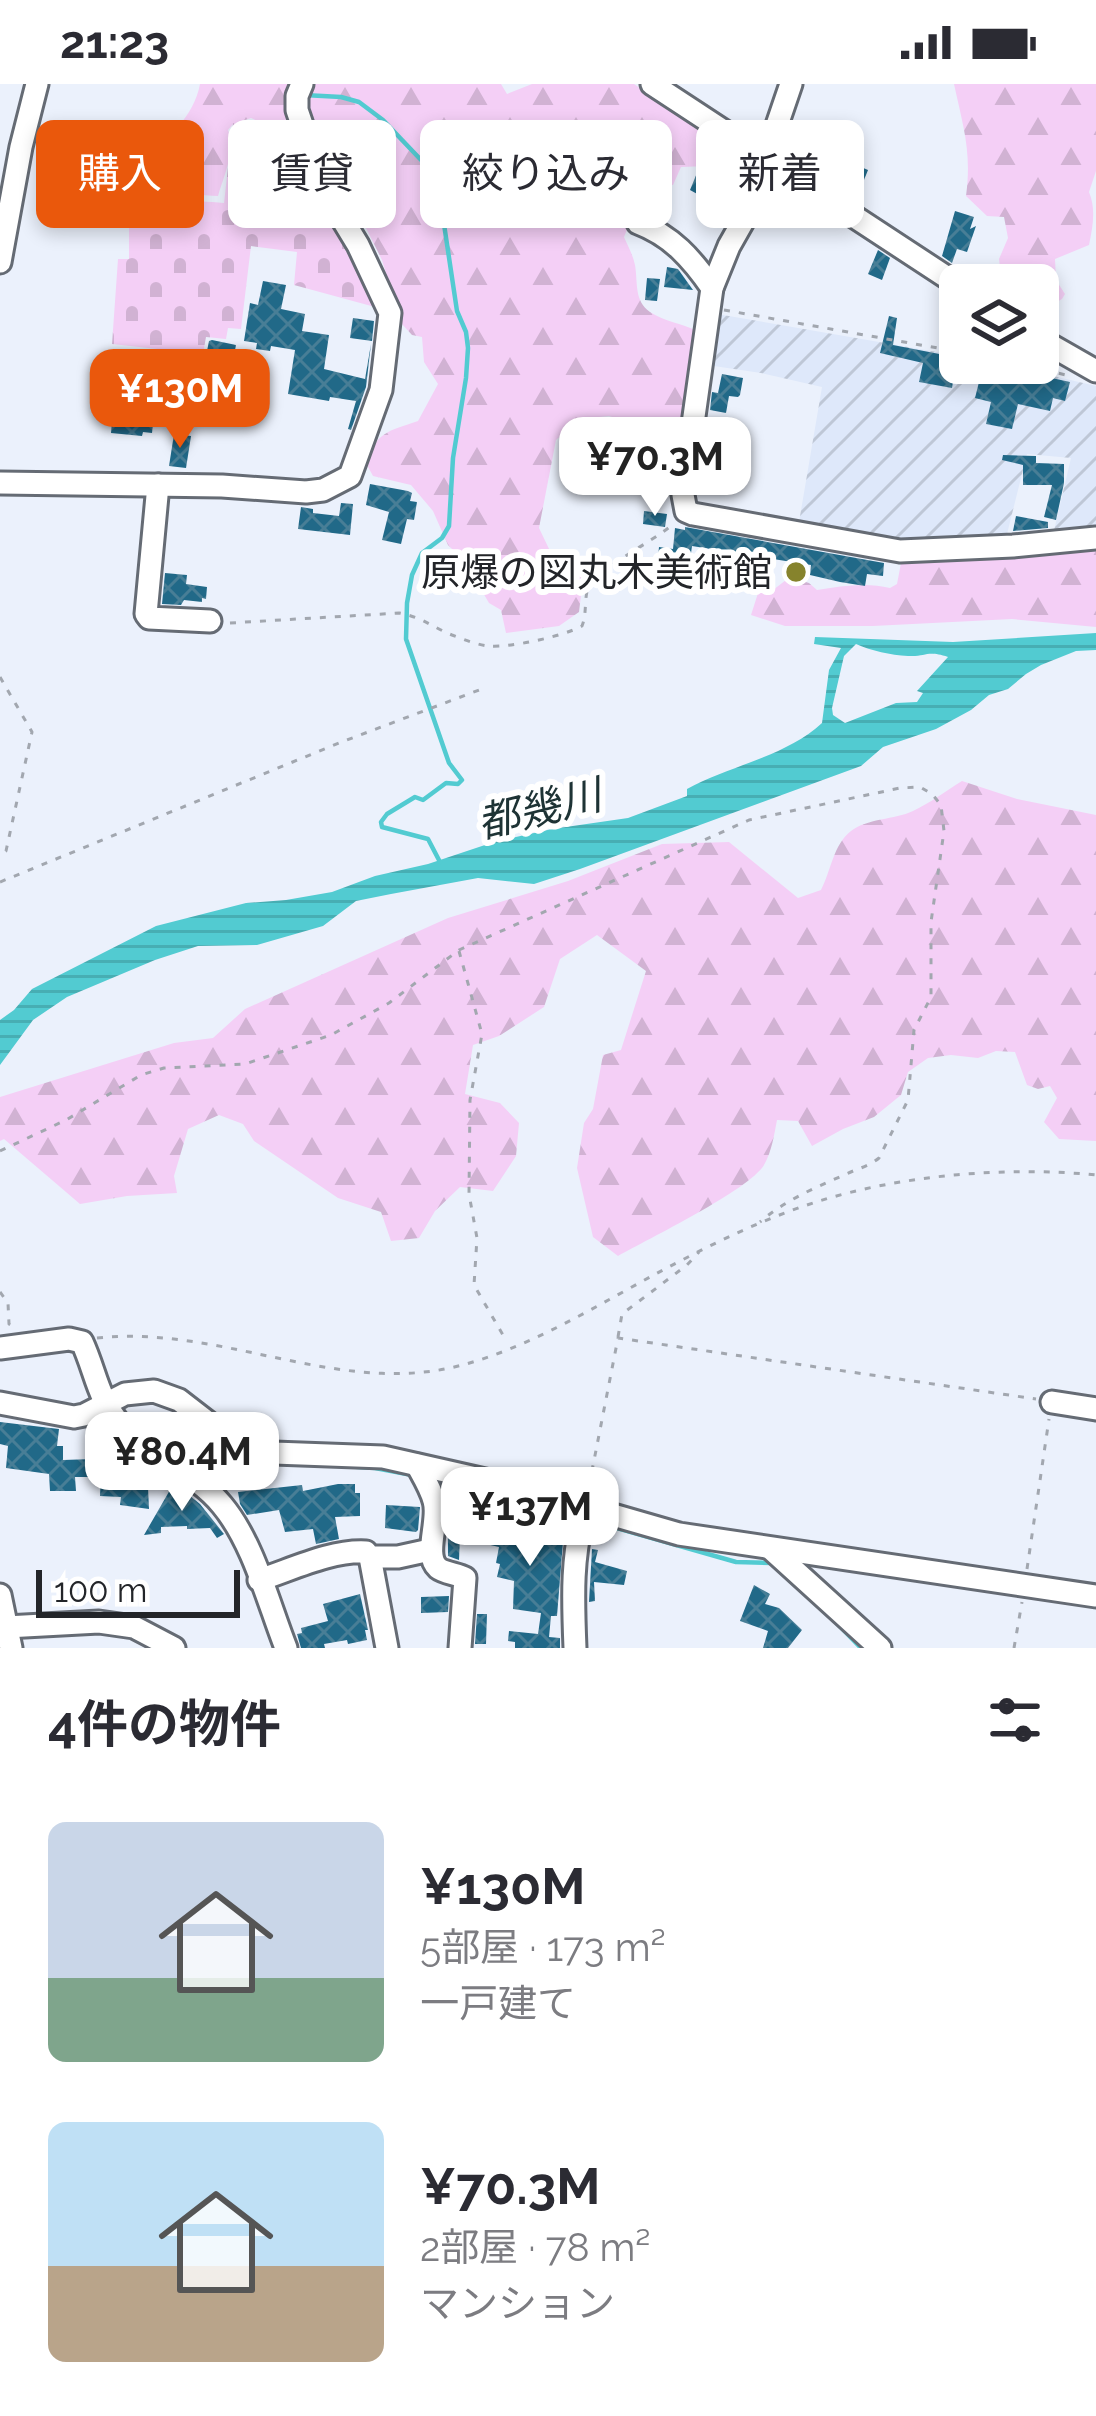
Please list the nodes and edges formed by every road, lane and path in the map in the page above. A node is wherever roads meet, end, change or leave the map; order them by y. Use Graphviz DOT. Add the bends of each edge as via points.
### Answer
graph roads {
  1 [pos="37,84"];
  2 [pos="302,84"];
  3 [pos="652,84"];
  4 [pos="790,84"];
  5 [pos="706,120"];
  6 [pos="779,120"];
  7 [pos="864,224"];
  8 [pos="648,228"];
  9 [pos="739,228"];
  10 [pos="0,262"];
  11 [pos="939,272"];
  12 [pos="711,298"];
  13 [pos="939,347"];
  14 [pos="1059,354"];
  15 [pos="1085,374"];
  16 [pos="0,482"];
  17 [pos="158,485"];
  18 [pos="686,511"];
  19 [pos="1096,538"];
  20 [pos="210,621"];
  21 [pos="0,677"];
  22 [pos="487,686"];
  23 [pos="0,854"];
  24 [pos="0,882"];
  25 [pos="458,950"];
  26 [pos="0,1151"];
  27 [pos="1096,1175"];
  28 [pos="760,1222"];
  29 [pos="700,1250"];
  30 [pos="0,1292"];
  31 [pos="15,1328"];
  32 [pos="618,1339"];
  33 [pos="79,1340"];
  34 [pos="507,1342"];
  35 [pos="0,1348"];
  36 [pos="1052,1402"];
  37 [pos="0,1403"];
  38 [pos="106,1403"];
  39 [pos="1096,1409"];
  40 [pos="417,1465"];
  41 [pos="586,1506"];
  42 [pos="771,1549"];
  43 [pos="430,1550"];
  44 [pos="370,1557"];
  45 [pos="260,1580"];
  46 [pos="1024,1586"];
  47 [pos="0,1595"];
  48 [pos="1096,1596"];
  49 [pos="9,1637"];
  50 [pos="174,1648"];
  51 [pos="286,1648"];
  52 [pos="387,1648"];
  53 [pos="460,1648"];
  54 [pos="575,1648"];
  55 [pos="880,1648"];
  56 [pos="1014,1648"];
  1 -- 10 [label="street"];
  2 -- 17 [label="street" via="297,110 325,189 390,313 381,390 355,467 338,484 306,492"];
  3 -- 5 [label="street"];
  4 -- 6 [label="street"];
  7 -- 11 [label="street"];
  8 -- 12 [label="street" via="696,264"];
  9 -- 12 [label="street"];
  12 -- 13 [label="path"];
  12 -- 18 [label="street"];
  14 -- 15 [label="street"];
  16 -- 17 [label="street"];
  17 -- 20 [label="street" via="146,614"];
  18 -- 19 [label="street" via="900,551"];
  18 -- 20 [label="path" via="601,572 588,587 576,630 490,646 400,614"];
  21 -- 23 [label="path" via="32,732"];
  22 -- 24 [label="path"];
  25 -- 26 [label="path" via="389,1004 331,1035 245,1064 141,1075"];
  25 -- 28 [label="path" via="749,820 900,788 932,794 944,830 931,922 932,997 914,1030 908,1100 879,1158"];
  25 -- 34 [label="path" via="482,1034 470,1100 475,1285"];
  27 -- 28 [label="path" via="908,1182"];
  28 -- 29 [label="path"];
  29 -- 32 [label="path" via="622,1314"];
  29 -- 33 [label="path" via="506,1350 446,1369 357,1372 171,1338"];
  30 -- 31 [label="path"];
  32 -- 36 [label="path"];
  32 -- 41 [label="path"];
  33 -- 35 [label="street"];
  33 -- 38 [label="street"];
  36 -- 39 [label="street"];
  36 -- 46 [label="path"];
  37 -- 38 [label="street" via="69,1418"];
  38 -- 40 [label="street" via="154,1391 254,1450"];
  38 -- 45 [label="street" via="130,1433 225,1508"];
  40 -- 41 [label="street"];
  40 -- 43 [label="street" via="436,1504"];
  41 -- 42 [label="street" via="679,1534"];
  41 -- 54 [label="street" via="574,1561"];
  42 -- 46 [label="street"];
  42 -- 55 [label="street"];
  43 -- 44 [label="street"];
  43 -- 53 [label="street" via="440,1570 465,1578"];
  44 -- 45 [label="street" via="329,1557"];
  44 -- 52 [label="street"];
  45 -- 51 [label="street"];
  46 -- 48 [label="street"];
  46 -- 56 [label="path"];
  47 -- 49 [label="street"];
  49 -- 50 [label="street" via="99,1622 134,1627"];
}
